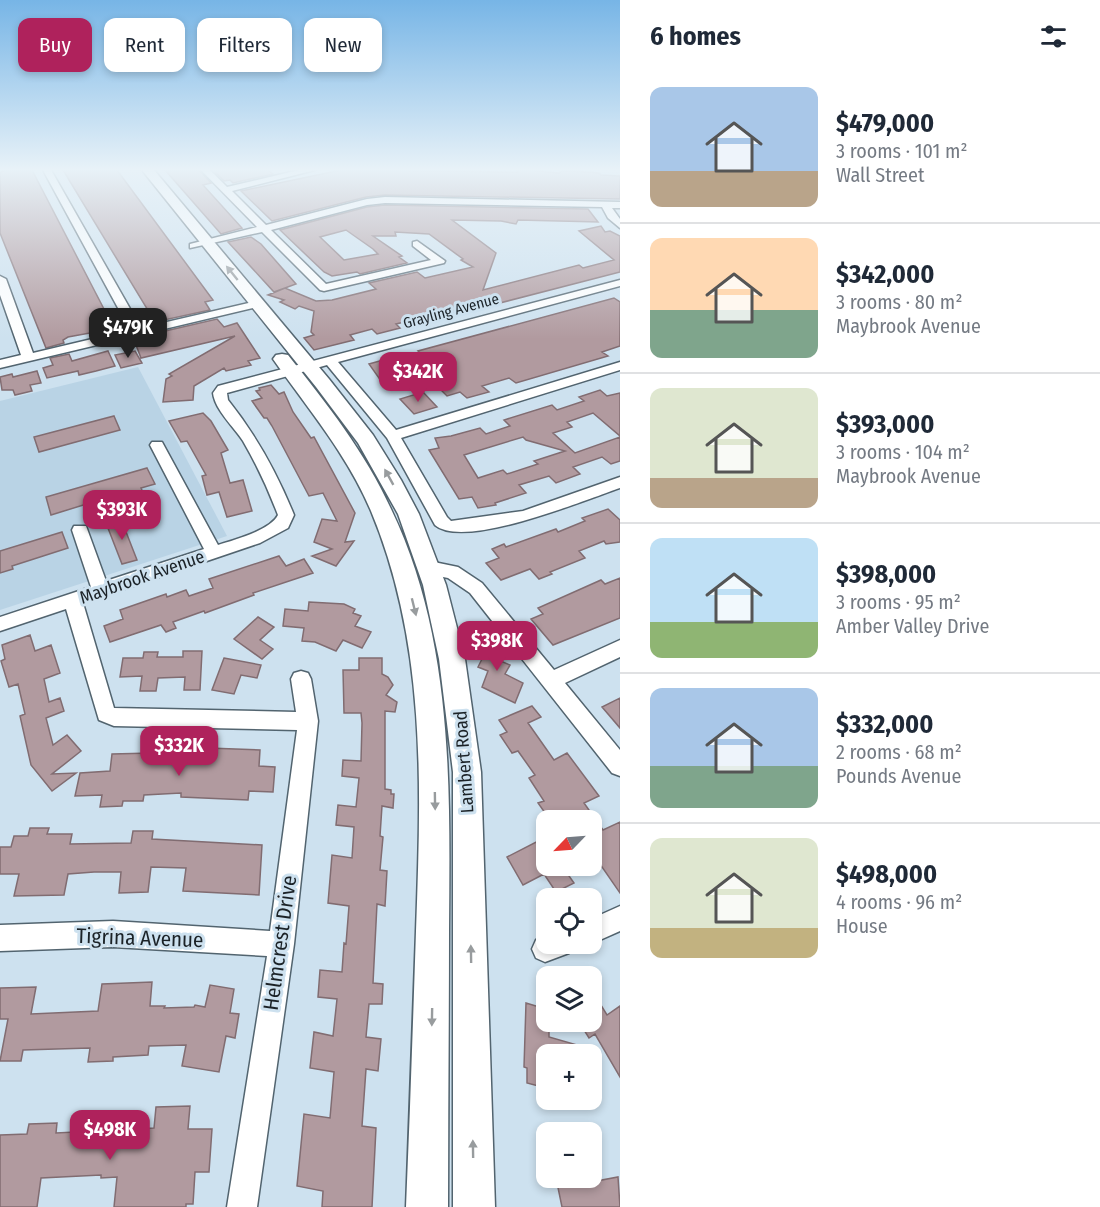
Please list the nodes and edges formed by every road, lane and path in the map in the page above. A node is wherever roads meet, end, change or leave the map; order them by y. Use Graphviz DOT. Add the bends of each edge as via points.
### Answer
graph roads {
  1 [pos="78,226"];
  2 [pos="184,226"];
  3 [pos="188,226"];
  4 [pos="270,226"];
  5 [pos="263,228"];
  6 [pos="200,244"];
  7 [pos="417,244"];
  8 [pos="0,279"];
  9 [pos="620,283"];
  10 [pos="250,306"];
  11 [pos="137,332"];
  12 [pos="28,357"];
  13 [pos="0,364"];
  14 [pos="310,366"];
  15 [pos="620,366"];
  16 [pos="393,436"];
  17 [pos="157,445"];
  18 [pos="620,482"];
  19 [pos="379,504"];
  20 [pos="282,524"];
  21 [pos="80,530"];
  22 [pos="214,552"];
  23 [pos="429,568"];
  24 [pos="102,591"];
  25 [pos="73,601"];
  26 [pos="0,624"];
  27 [pos="620,648"];
  28 [pos="301,679"];
  29 [pos="550,680"];
  30 [pos="308,721"];
  31 [pos="620,766"];
  32 [pos="620,918"];
  33 [pos="602,927"];
  34 [pos="0,938"];
  35 [pos="280,944"];
  36 [pos="242,1207"];
  37 [pos="427,1207"];
  38 [pos="474,1207"];
  1 -- 11 [label="street"];
  2 -- 6 [label="main road"];
  3 -- 6 [label="main road"];
  4 -- 5 [label="street"];
  5 -- 6 [label="street"];
  5 -- 7 [label="street" via="324,288 440,261"];
  6 -- 10 [label="main road, Lambert Road"];
  8 -- 12 [label="street"];
  9 -- 14 [label="street, Grayling Avenue"];
  10 -- 11 [label="street"];
  10 -- 14 [label="main road, Lambert Road" via="270,332"];
  11 -- 12 [label="street"];
  12 -- 13 [label="street"];
  14 -- 16 [label="street, Lambert Road"];
  14 -- 19 [label="main road, Lambert Road" via="335,428"];
  14 -- 20 [label="street, Grayling Avenue" via="232,386 220,393 280,499 286,514"];
  23 -- 14 [label="main road, Lambert Road, one-way" via="409,517 375,453"];
  15 -- 16 [label="street"];
  16 -- 18 [label="street, Lambert Road" via="447,526 457,528 525,516"];
  17 -- 22 [label="street"];
  19 -- 23 [label="main road" via="395,515 414,563"];
  19 -- 37 [label="main road, Lambert Road, one-way" via="396,545 415,612 434,748"];
  20 -- 22 [label="street, Maybrook Avenue" via="254,539"];
  21 -- 24 [label="street"];
  22 -- 24 [label="street, Maybrook Avenue"];
  23 -- 29 [label="street" via="452,572 476,588"];
  38 -- 23 [label="main road, Lambert Road, one-way" via="467,772 454,664"];
  24 -- 25 [label="street, Maybrook Avenue"];
  25 -- 26 [label="street, Maybrook Avenue"];
  25 -- 30 [label="street" via="106,714"];
  27 -- 29 [label="street"];
  28 -- 30 [label="street, Helmcrest Drive"];
  29 -- 31 [label="street"];
  30 -- 35 [label="street, Helmcrest Drive"];
  32 -- 33 [label="street"];
  34 -- 35 [label="street, Tigrina Avenue" via="113,934"];
  35 -- 36 [label="street, Helmcrest Drive"];
}
